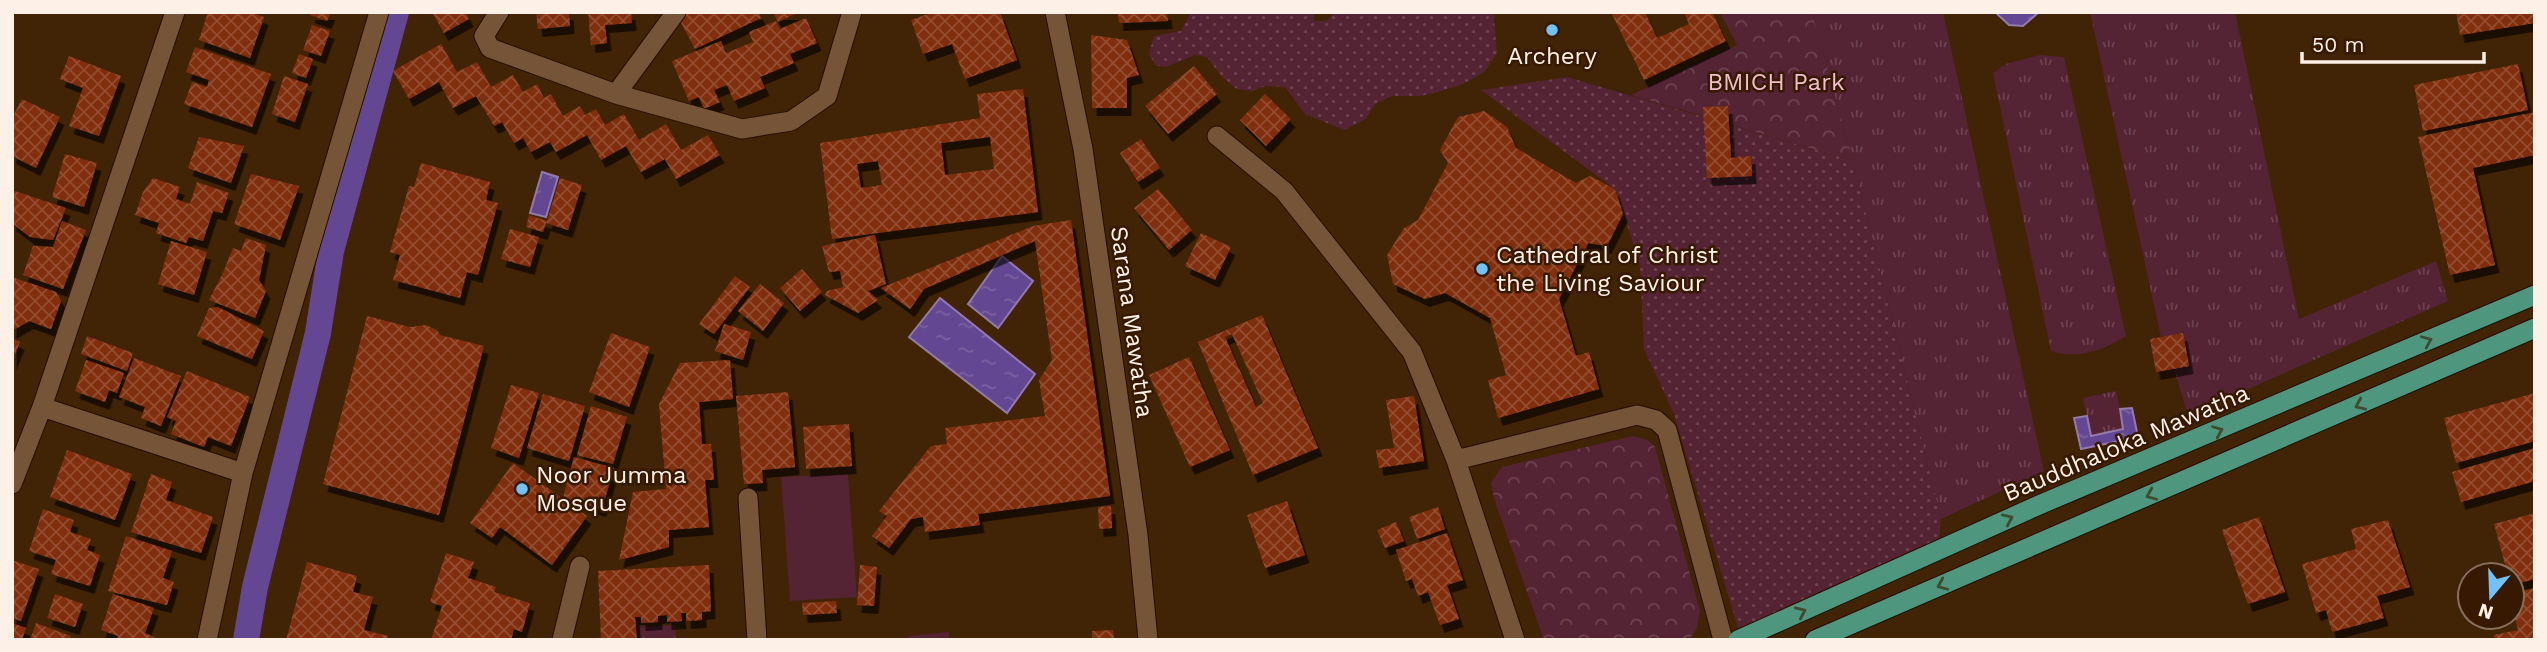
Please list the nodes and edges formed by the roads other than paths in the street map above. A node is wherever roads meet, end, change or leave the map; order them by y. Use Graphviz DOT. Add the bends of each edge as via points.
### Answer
graph roads {
  1 [pos="176,12"];
  2 [pos="379,12"];
  3 [pos="499,12"];
  4 [pos="676,12"];
  5 [pos="852,12"];
  6 [pos="1055,12"];
  7 [pos="616,94"];
  8 [pos="1217,136"];
  9 [pos="2535,295"];
  10 [pos="2535,328"];
  11 [pos="42,407"];
  12 [pos="1456,460"];
  13 [pos="243,473"];
  14 [pos="12,484"];
  15 [pos="748,498"];
  16 [pos="580,566"];
  17 [pos="207,640"];
  18 [pos="562,640"];
  19 [pos="757,640"];
  20 [pos="1148,640"];
  21 [pos="1515,640"];
  22 [pos="1723,640"];
  23 [pos="1738,640"];
  24 [pos="1815,640"];
  1 -- 11 [label="street"];
  2 -- 13 [label="street"];
  3 -- 7 [label="street" via="484,36 490,48"];
  4 -- 7 [label="street"];
  5 -- 7 [label="street" via="827,96 791,121 741,128"];
  6 -- 20 [label="street, Sarana Mawatha" via="1083,149 1138,535"];
  8 -- 12 [label="street" via="1284,191 1412,352"];
  23 -- 9 [label="main road, Bauddhaloka Mawatha, one-way" via="2039,505"];
  10 -- 24 [label="main road, one-way"];
  11 -- 13 [label="street"];
  11 -- 14 [label="street"];
  12 -- 21 [label="street"];
  12 -- 22 [label="street" via="1637,415 1656,419 1667,430"];
  13 -- 17 [label="street"];
  15 -- 19 [label="street"];
  16 -- 18 [label="street"];
}
